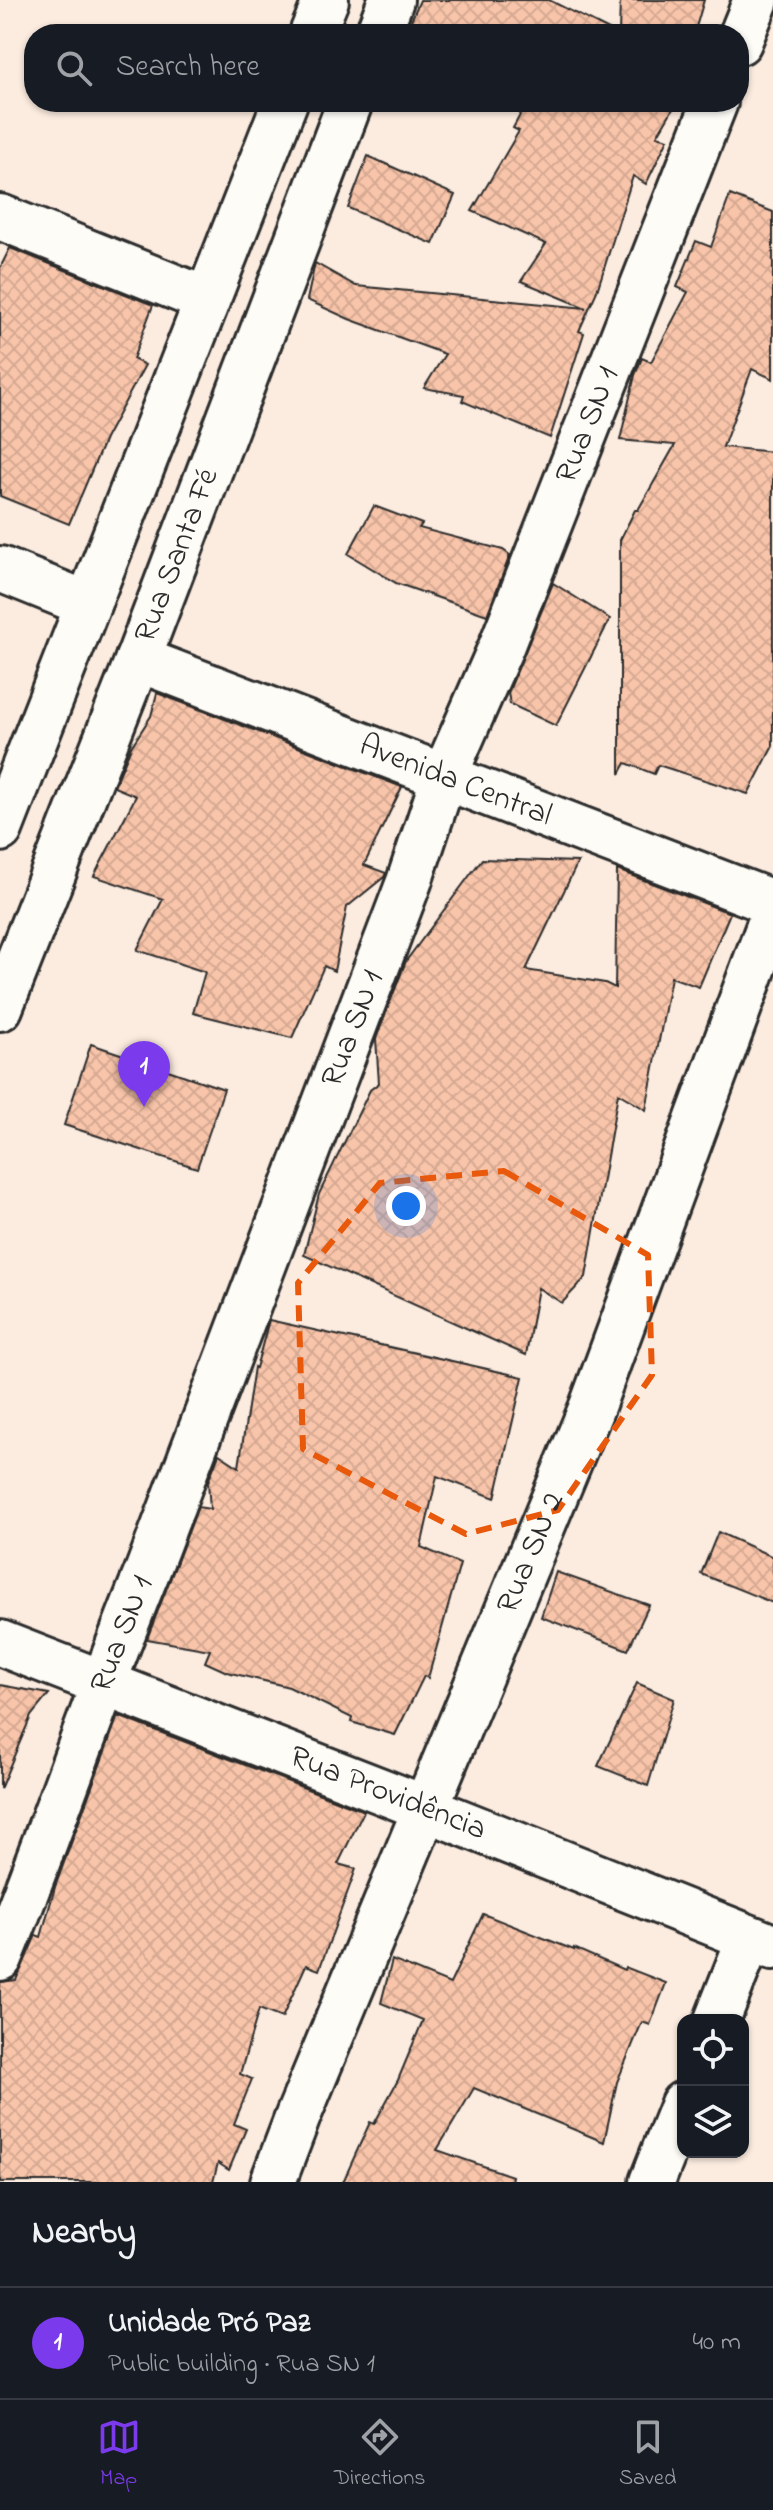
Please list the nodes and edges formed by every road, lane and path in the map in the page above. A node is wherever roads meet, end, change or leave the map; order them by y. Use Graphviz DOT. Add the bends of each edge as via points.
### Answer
graph roads {
  1 [pos="326,0"];
  2 [pos="391,0"];
  3 [pos="756,0"];
  4 [pos="316,24"];
  5 [pos="382,24"];
  6 [pos="746,24"];
  7 [pos="346,112"];
  8 [pos="711,112"];
  9 [pos="278,120"];
  10 [pos="326,163"];
  11 [pos="0,217"];
  12 [pos="207,300"];
  13 [pos="0,569"];
  14 [pos="87,604"];
  15 [pos="138,659"];
  16 [pos="444,777"];
  17 [pos="0,829"];
  18 [pos="773,903"];
  19 [pos="773,915"];
  20 [pos="0,1008"];
  21 [pos="0,1643"];
  22 [pos="102,1683"];
  23 [pos="425,1808"];
  24 [pos="761,1943"];
  25 [pos="0,1958"];
  26 [pos="720,2014"];
  27 [pos="677,2119"];
  28 [pos="273,2182"];
  29 [pos="652,2182"];
  1 -- 4 [label="street"];
  2 -- 5 [label="street"];
  3 -- 6 [label="street"];
  7 -- 10 [label="street, Rua Santa Fé"];
  8 -- 16 [label="street, Rua SN 1" via="501,647"];
  9 -- 10 [label="street"];
  9 -- 12 [label="street, Rua Santa Fé"];
  10 -- 15 [label="street, Rua Santa Fé"];
  11 -- 12 [label="street"];
  12 -- 14 [label="street, Rua Santa Fé"];
  13 -- 14 [label="street"];
  14 -- 17 [label="street, Rua Santa Fé"];
  15 -- 16 [label="street, Avenida Central"];
  15 -- 20 [label="street, Rua Santa Fé"];
  16 -- 18 [label="street, Avenida Central"];
  16 -- 22 [label="street, Rua SN 1" via="409,882"];
  19 -- 23 [label="street, Rua SN 2" via="591,1409"];
  21 -- 22 [label="street, Rua Providência"];
  22 -- 23 [label="street, Rua Providência"];
  22 -- 25 [label="street, Rua SN 1"];
  23 -- 24 [label="street, Rua Providência"];
  23 -- 28 [label="street, Rua SN 2"];
  24 -- 26 [label="street"];
  27 -- 29 [label="street"];
}
